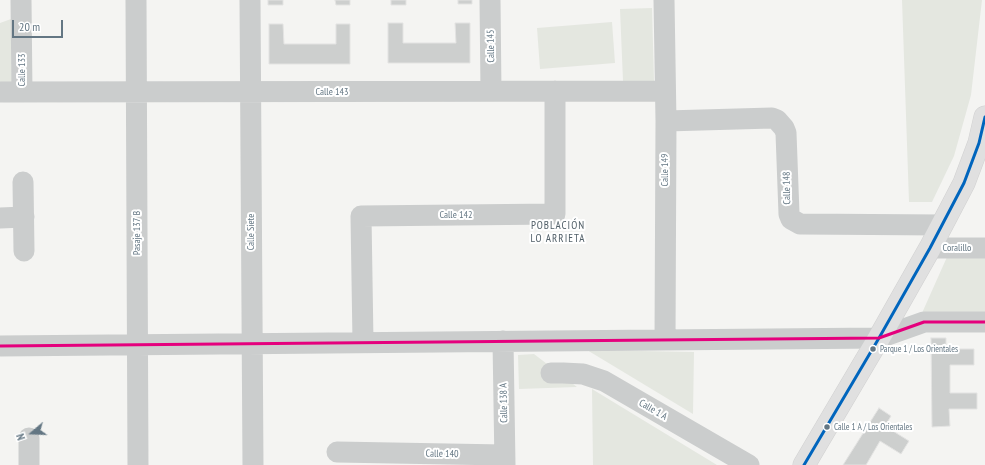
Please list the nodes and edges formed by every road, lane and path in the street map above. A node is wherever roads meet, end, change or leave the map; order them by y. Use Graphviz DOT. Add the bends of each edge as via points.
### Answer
graph roads {
  1 [pos="21,0"];
  2 [pos="136,0"];
  3 [pos="250,0"];
  4 [pos="490,0"];
  5 [pos="664,0"];
  6 [pos="491,91"];
  7 [pos="555,91"];
  8 [pos="664,91"];
  9 [pos="0,92"];
  10 [pos="22,92"];
  11 [pos="136,92"];
  12 [pos="250,92"];
  13 [pos="985,118"];
  14 [pos="666,122"];
  15 [pos="23,182"];
  16 [pos="24,217"];
  17 [pos="0,218"];
  18 [pos="942,225"];
  19 [pos="930,248"];
  20 [pos="985,248"];
  21 [pos="24,251"];
  22 [pos="985,322"];
  23 [pos="879,338"];
  24 [pos="665,340"];
  25 [pos="503,341"];
  26 [pos="363,342"];
  27 [pos="252,343"];
  28 [pos="137,344"];
  29 [pos="0,346"];
  30 [pos="551,373"];
  31 [pos="29,438"];
  32 [pos="337,452"];
  33 [pos="380,459"];
  34 [pos="504,460"];
  35 [pos="29,465"];
  36 [pos="138,465"];
  37 [pos="253,465"];
  38 [pos="749,465"];
  39 [pos="804,465"];
  1 -- 10 [label="street, Calle 133"];
  2 -- 11 [label="street, Pasaje 137 B"];
  3 -- 12 [label="street, Calle Siete"];
  4 -- 6 [label="street, Calle 145"];
  5 -- 8 [label="street, Calle 149"];
  6 -- 7 [label="street, Calle 143"];
  6 -- 12 [label="street, Calle 143"];
  7 -- 8 [label="street, Calle 143"];
  7 -- 26 [label="street, Calle 142" via="556,214 361,216"];
  8 -- 14 [label="street, Calle 149"];
  9 -- 10 [label="street, Calle 143"];
  10 -- 11 [label="street, Calle 143"];
  11 -- 12 [label="street, Calle 143"];
  11 -- 28 [label="street, Pasaje 137 B"];
  12 -- 27 [label="street, Calle Siete"];
  13 -- 18 [label="main road" via="972,166"];
  14 -- 18 [label="street, Calle 148" via="772,118 777,120 786,133 789,214 791,219 800,224"];
  14 -- 24 [label="street, Calle 149"];
  15 -- 16 [label="street"];
  16 -- 17 [label="street"];
  16 -- 21 [label="street"];
  18 -- 19 [label="main road"];
  19 -- 20 [label="street, Coralillo"];
  19 -- 23 [label="main road"];
  22 -- 23 [label="street" via="924,322"];
  23 -- 24 [label="street"];
  23 -- 39 [label="main road"];
  24 -- 25 [label="street"];
  25 -- 26 [label="street"];
  25 -- 34 [label="street, Calle 138 A"];
  26 -- 27 [label="street"];
  27 -- 28 [label="street"];
  27 -- 37 [label="street, Calle Siete"];
  28 -- 29 [label="street"];
  28 -- 36 [label="street, Pasaje 137 B"];
  30 -- 38 [label="street, Calle 1 A" via="583,374 604,381"];
  31 -- 35 [label="street"];
  32 -- 33 [label="street, Calle 140"];
  33 -- 34 [label="street, Calle 140"];
}
